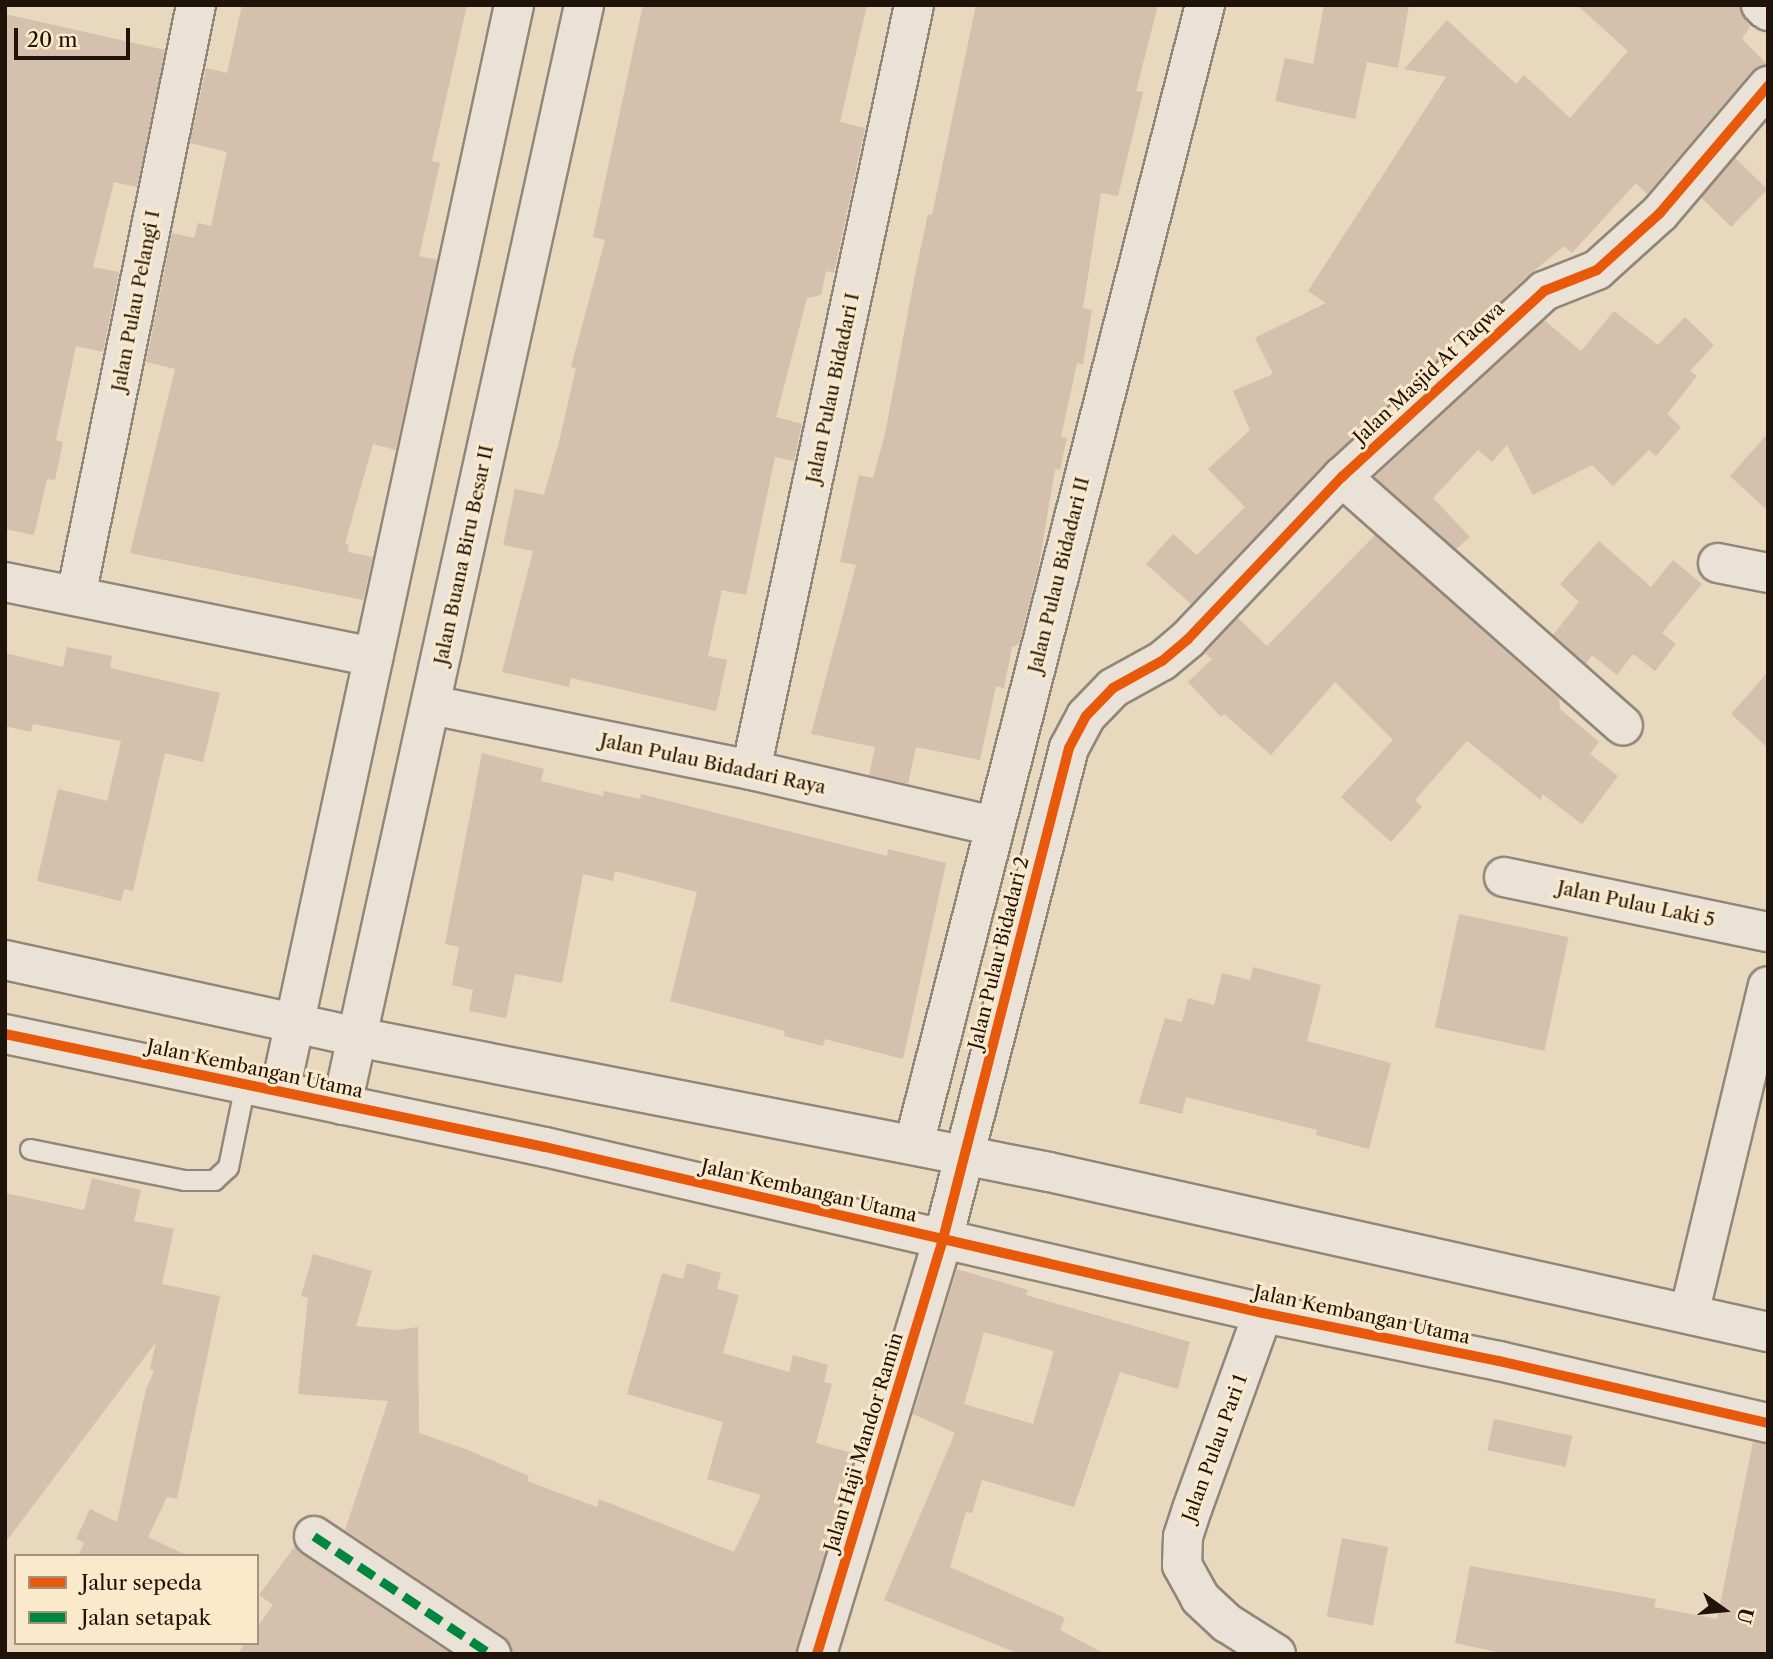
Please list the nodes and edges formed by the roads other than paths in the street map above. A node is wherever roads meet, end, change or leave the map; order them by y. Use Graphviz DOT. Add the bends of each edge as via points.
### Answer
graph roads {
  1 [pos="196,5"];
  2 [pos="514,5"];
  3 [pos="584,5"];
  4 [pos="914,5"];
  5 [pos="1205,5"];
  6 [pos="1761,5"];
  7 [pos="1768,10"];
  8 [pos="1768,86"];
  9 [pos="1342,477"];
  10 [pos="1718,563"];
  11 [pos="1768,573"];
  12 [pos="5,582"];
  13 [pos="76,596"];
  14 [pos="373,657"];
  15 [pos="1113,688"];
  16 [pos="431,705"];
  17 [pos="1623,726"];
  18 [pos="751,770"];
  19 [pos="994,826"];
  20 [pos="1504,877"];
  21 [pos="1768,932"];
  22 [pos="5,960"];
  23 [pos="1768,986"];
  24 [pos="294,1023"];
  25 [pos="5,1034"];
  26 [pos="357,1037"];
  27 [pos="262,1088"];
  28 [pos="342,1105"];
  29 [pos="914,1144"];
  30 [pos="30,1149"];
  31 [pos="965,1155"];
  32 [pos="943,1239"];
  33 [pos="1264,1313"];
  34 [pos="1689,1314"];
  35 [pos="1768,1332"];
  36 [pos="1768,1423"];
  37 [pos="314,1536"];
  38 [pos="491,1654"];
  39 [pos="817,1654"];
  40 [pos="1276,1654"];
  1 -- 13 [label="street, Jalan Pulau Pelangi I"];
  2 -- 14 [label="street"];
  3 -- 16 [label="street, Jalan Buana Biru Besar II"];
  4 -- 18 [label="street, Jalan Pulau Bidadari I"];
  5 -- 19 [label="street, Jalan Pulau Bidadari II"];
  6 -- 7 [label="street"];
  8 -- 9 [label="street, Jalan Masjid At Taqwa" via="1691,181 1651,221 1597,270 1544,291"];
  9 -- 15 [label="street, Jalan Masjid At Taqwa" via="1188,639 1161,661"];
  9 -- 17 [label="street"];
  10 -- 11 [label="street"];
  12 -- 13 [label="street"];
  13 -- 14 [label="street"];
  14 -- 24 [label="street"];
  15 -- 31 [label="street, Jalan Pulau Bidadari 2" via="1086,716 1069,748"];
  16 -- 18 [label="street, Jalan Pulau Bidadari Raya"];
  16 -- 26 [label="street, Jalan Buana Biru Besar II"];
  18 -- 19 [label="street, Jalan Pulau Bidadari Raya"];
  19 -- 29 [label="street, Jalan Pulau Bidadari II"];
  20 -- 21 [label="street, Jalan Pulau Laki 5"];
  22 -- 24 [label="street"];
  23 -- 34 [label="street"];
  24 -- 26 [label="street"];
  24 -- 27 [label="street"];
  25 -- 27 [label="street, Jalan Kembangan Utama"];
  26 -- 28 [label="street, Jalan Buana Biru Besar II"];
  26 -- 29 [label="street"];
  27 -- 28 [label="street, Jalan Kembangan Utama"];
  27 -- 30 [label="lane" via="228,1167 214,1180 184,1180"];
  28 -- 32 [label="street, Jalan Kembangan Utama"];
  29 -- 31 [label="street"];
  31 -- 32 [label="street, Jalan Pulau Bidadari 2"];
  31 -- 34 [label="street"];
  32 -- 33 [label="street, Jalan Kembangan Utama"];
  32 -- 39 [label="street, Jalan Haji Mandor Ramin"];
  33 -- 36 [label="street, Jalan Kembangan Utama"];
  33 -- 40 [label="street, Jalan Pulau Pari 1" via="1183,1536 1182,1565 1200,1598 1227,1623"];
  34 -- 35 [label="street"];
  37 -- 38 [label="street"];
}
